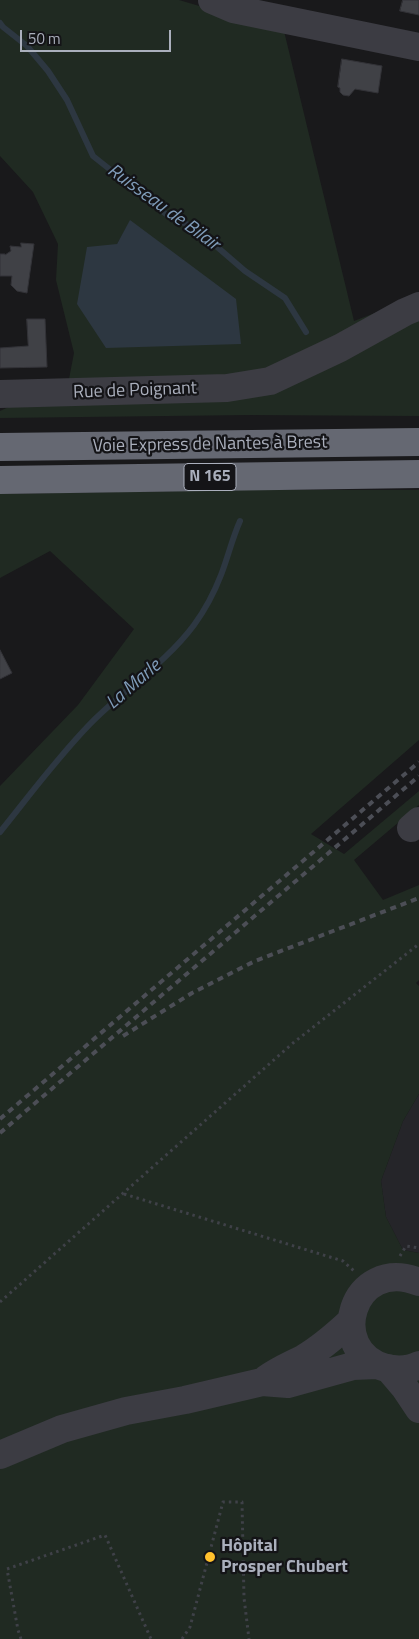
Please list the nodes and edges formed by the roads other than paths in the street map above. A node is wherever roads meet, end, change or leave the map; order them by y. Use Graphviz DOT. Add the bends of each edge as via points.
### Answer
graph roads {
  1 [pos="212,0"];
  2 [pos="419,46"];
  3 [pos="419,306"];
  4 [pos="0,394"];
  5 [pos="419,442"];
  6 [pos="0,447"];
  7 [pos="419,474"];
  8 [pos="0,480"];
  9 [pos="419,1282"];
  10 [pos="351,1321"];
  11 [pos="419,1365"];
  12 [pos="382,1367"];
  13 [pos="262,1382"];
  14 [pos="419,1409"];
  15 [pos="0,1455"];
  1 -- 2 [label="street" via="234,9"];
  3 -- 4 [label="street, Rue de Poignant" via="270,381 227,388"];
  5 -- 6 [label="highway, Voie Express de Nantes à Brest / N 165"];
  7 -- 8 [label="highway, Voie Express de Nantes à Brest / N 165"];
  9 -- 10 [label="street" via="406,1276 386,1277 369,1286 356,1302"];
  10 -- 12 [label="street" via="352,1335 358,1347 366,1358"];
  10 -- 13 [label="street" via="322,1346"];
  11 -- 12 [label="street" via="394,1370"];
  12 -- 13 [label="street" via="353,1366 288,1384"];
  12 -- 14 [label="street" via="405,1388"];
  13 -- 15 [label="street" via="62,1429"];
}
